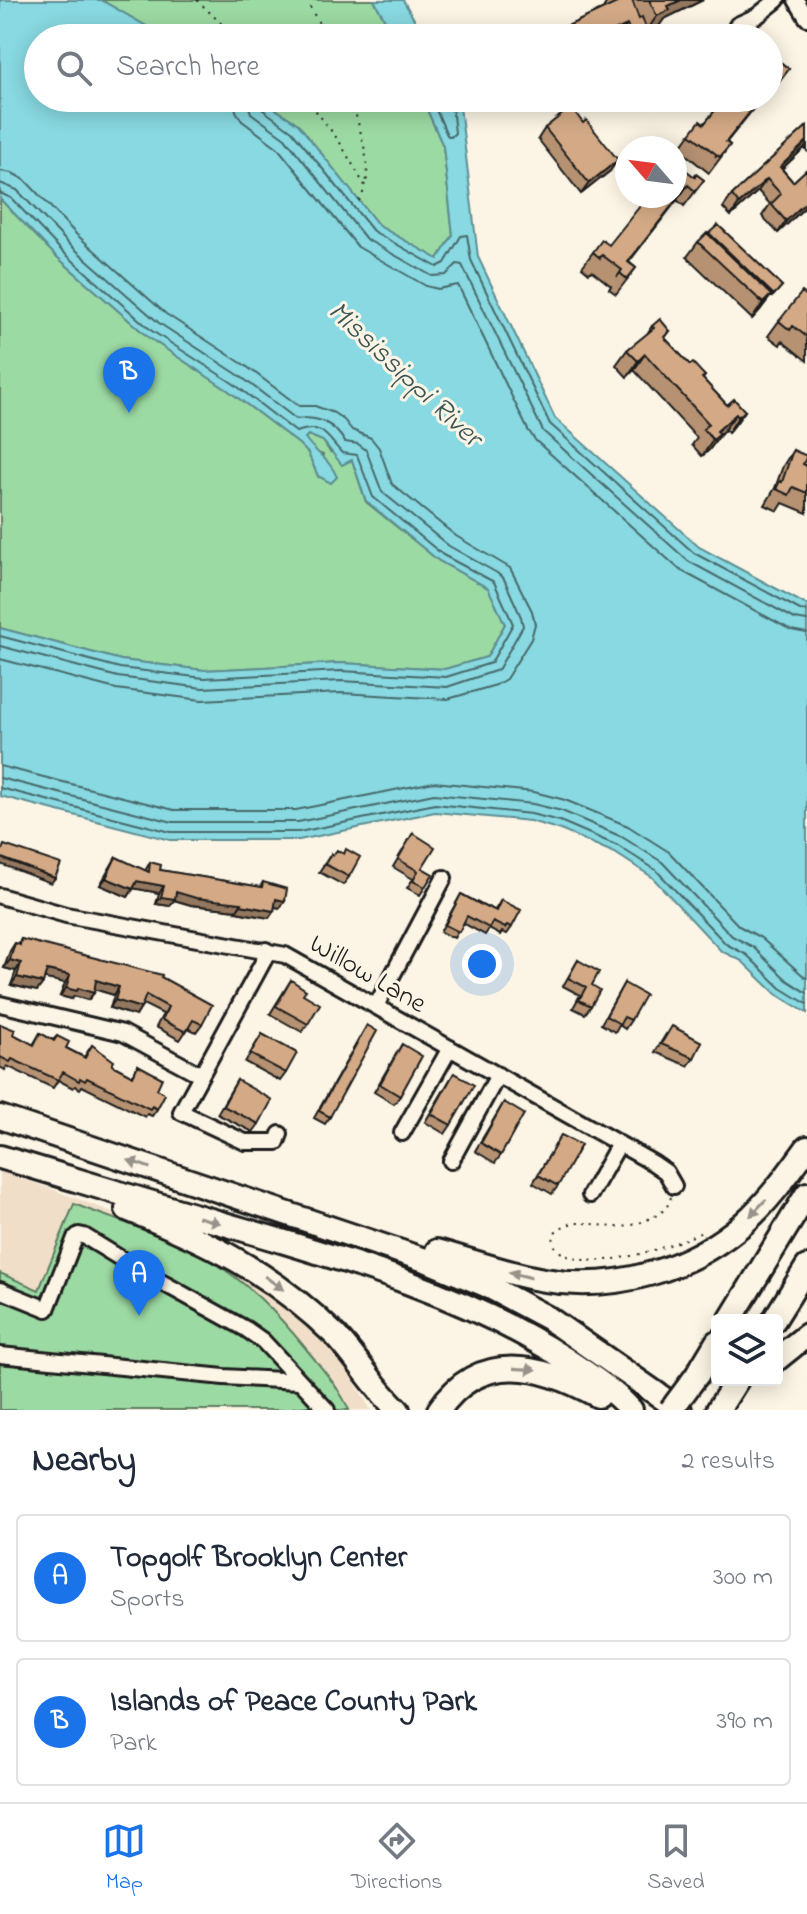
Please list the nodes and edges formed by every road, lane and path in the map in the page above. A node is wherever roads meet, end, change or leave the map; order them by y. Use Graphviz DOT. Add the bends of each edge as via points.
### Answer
graph roads {
  1 [pos="306,0"];
  2 [pos="777,0"];
  3 [pos="796,0"];
  4 [pos="199,1"];
  5 [pos="807,18"];
  6 [pos="222,24"];
  7 [pos="319,24"];
  8 [pos="739,24"];
  9 [pos="317,112"];
  10 [pos="354,112"];
  11 [pos="366,186"];
  12 [pos="359,201"];
  13 [pos="444,878"];
  14 [pos="0,898"];
  15 [pos="266,950"];
  16 [pos="0,1004"];
  17 [pos="376,1006"];
  18 [pos="450,1048"];
  19 [pos="201,1075"];
  20 [pos="498,1075"];
  21 [pos="0,1117"];
  22 [pos="402,1133"];
  23 [pos="280,1134"];
  24 [pos="619,1144"];
  25 [pos="807,1148"];
  26 [pos="0,1157"];
  27 [pos="451,1161"];
  28 [pos="674,1186"];
  29 [pos="213,1188"];
  30 [pos="807,1194"];
  31 [pos="590,1195"];
  32 [pos="703,1231"];
  33 [pos="807,1267"];
  34 [pos="0,1290"];
  35 [pos="311,1313"];
  36 [pos="734,1314"];
  37 [pos="778,1314"];
  38 [pos="807,1335"];
  39 [pos="711,1352"];
  40 [pos="783,1354"];
  41 [pos="0,1355"];
  42 [pos="299,1381"];
  43 [pos="642,1383"];
  44 [pos="446,1402"];
  45 [pos="327,1410"];
  46 [pos="378,1410"];
  47 [pos="398,1410"];
  48 [pos="620,1410"];
  49 [pos="631,1410"];
  50 [pos="675,1410"];
  51 [pos="686,1410"];
  1 -- 7 [label="path"];
  2 -- 8 [label="street"];
  3 -- 5 [label="street"];
  4 -- 6 [label="path"];
  9 -- 11 [label="path"];
  10 -- 11 [label="path"];
  11 -- 12 [label="path"];
  13 -- 17 [label="street"];
  14 -- 15 [label="street, Willow Lane" via="66,915"];
  15 -- 17 [label="street, Willow Lane" via="285,955"];
  15 -- 19 [label="street"];
  16 -- 19 [label="street" via="123,1033"];
  17 -- 18 [label="street, Willow Lane"];
  18 -- 20 [label="street, Willow Lane"];
  18 -- 22 [label="street"];
  19 -- 23 [label="street" via="181,1112 245,1142 277,1142"];
  20 -- 24 [label="street, Willow Lane"];
  20 -- 27 [label="street"];
  29 -- 21 [label="highway, one-way"];
  24 -- 28 [label="street, Willow Lane" via="666,1172"];
  24 -- 31 [label="street"];
  25 -- 29 [label="highway, one-way" via="763,1203 715,1244 656,1272 598,1283 520,1275"];
  26 -- 35 [label="highway, one-way" via="221,1250"];
  26 -- 49 [label="highway, one-way" via="443,1295 544,1346 614,1392"];
  28 -- 32 [label="path" via="667,1207 643,1222 621,1227 568,1223 553,1236 556,1249 574,1258 610,1258 652,1250"];
  29 -- 43 [label="highway" via="486,1285 548,1318"];
  30 -- 36 [label="highway"];
  33 -- 37 [label="highway"];
  34 -- 42 [label="street" via="47,1309 75,1238 84,1236 246,1329"];
  35 -- 46 [label="highway" via="355,1369"];
  35 -- 47 [label="highway"];
  38 -- 40 [label="highway"];
  39 -- 50 [label="highway, bridge"];
  41 -- 42 [label="street"];
  42 -- 45 [label="street"];
  43 -- 50 [label="highway"];
  43 -- 51 [label="highway"];
  44 -- 48 [label="highway, one-way" via="485,1375 528,1368 571,1382"];
}
